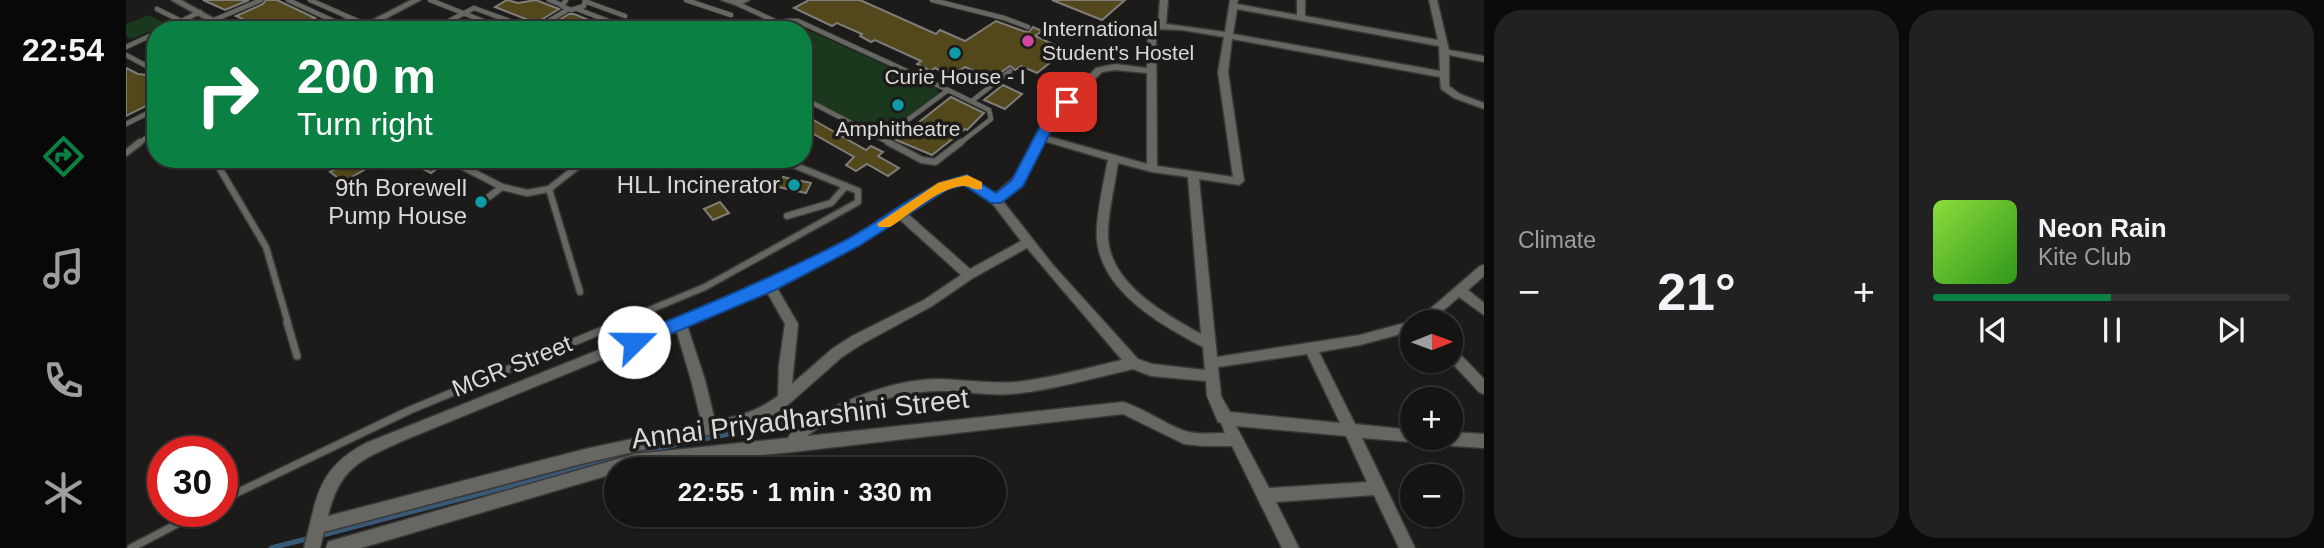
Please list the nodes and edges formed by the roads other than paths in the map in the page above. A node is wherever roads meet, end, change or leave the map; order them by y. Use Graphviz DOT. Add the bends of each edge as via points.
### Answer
graph roads {
  1 [pos="175,0"];
  2 [pos="261,0"];
  3 [pos="288,0"];
  4 [pos="310,0"];
  5 [pos="417,0"];
  6 [pos="430,0"];
  7 [pos="549,0"];
  8 [pos="566,0"];
  9 [pos="686,0"];
  10 [pos="725,0"];
  11 [pos="932,0"];
  12 [pos="1164,0"];
  13 [pos="1301,0"];
  14 [pos="1433,0"];
  15 [pos="586,1"];
  16 [pos="742,2"];
  17 [pos="1233,3"];
  18 [pos="562,5"];
  19 [pos="157,9"];
  20 [pos="577,9"];
  21 [pos="567,10"];
  22 [pos="200,12"];
  23 [pos="463,13"];
  24 [pos="731,15"];
  25 [pos="625,16"];
  26 [pos="353,19"];
  27 [pos="1301,19"];
  28 [pos="214,20"];
  29 [pos="181,21"];
  30 [pos="334,21"];
  31 [pos="346,21"];
  32 [pos="358,21"];
  33 [pos="375,21"];
  34 [pos="448,21"];
  35 [pos="483,21"];
  36 [pos="511,21"];
  37 [pos="549,21"];
  38 [pos="608,21"];
  39 [pos="776,21"];
  40 [pos="812,27"];
  41 [pos="1028,27"];
  42 [pos="1157,27"];
  43 [pos="1114,33"];
  44 [pos="1227,34"];
  45 [pos="147,37"];
  46 [pos="126,47"];
  47 [pos="1445,48"];
  48 [pos="126,55"];
  49 [pos="1484,59"];
  50 [pos="147,66"];
  51 [pos="1010,71"];
  52 [pos="1150,71"];
  53 [pos="1445,75"];
  54 [pos="948,90"];
  55 [pos="972,101"];
  56 [pos="812,103"];
  57 [pos="1484,106"];
  58 [pos="147,114"];
  59 [pos="126,124"];
  60 [pos="147,137"];
  61 [pos="1041,137"];
  62 [pos="882,139"];
  63 [pos="126,153"];
  64 [pos="1113,160"];
  65 [pos="219,168"];
  66 [pos="465,168"];
  67 [pos="576,168"];
  68 [pos="801,168"];
  69 [pos="1152,169"];
  70 [pos="1193,176"];
  71 [pos="846,186"];
  72 [pos="502,187"];
  73 [pos="549,189"];
  74 [pos="486,199"];
  75 [pos="996,200"];
  76 [pos="901,214"];
  77 [pos="788,216"];
  78 [pos="1029,242"];
  79 [pos="1484,269"];
  80 [pos="969,275"];
  81 [pos="769,286"];
  82 [pos="1459,290"];
  83 [pos="580,292"];
  84 [pos="1435,310"];
  85 [pos="1484,310"];
  86 [pos="680,323"];
  87 [pos="1400,330"];
  88 [pos="1209,344"];
  89 [pos="1311,348"];
  90 [pos="297,356"];
  91 [pos="1133,363"];
  92 [pos="1463,366"];
  93 [pos="1211,370"];
  94 [pos="1484,388"];
  95 [pos="785,400"];
  96 [pos="1223,418"];
  97 [pos="710,429"];
  98 [pos="1351,432"];
  99 [pos="1400,435"];
  100 [pos="1234,439"];
  101 [pos="1463,440"];
  102 [pos="1484,441"];
  103 [pos="792,445"];
  104 [pos="1378,488"];
  105 [pos="238,492"];
  106 [pos="1264,496"];
  107 [pos="318,526"];
  108 [pos="171,527"];
  109 [pos="131,548"];
  110 [pos="312,548"];
  111 [pos="334,548"];
  112 [pos="1292,548"];
  113 [pos="1407,548"];
  1 -- 22 [label="street"];
  2 -- 28 [label="lane"];
  3 -- 30 [label="lane"];
  4 -- 26 [label="lane"];
  5 -- 33 [label="street"];
  6 -- 23 [label="lane"];
  7 -- 18 [label="lane"];
  8 -- 18 [label="lane"];
  9 -- 24 [label="lane"];
  10 -- 16 [label="street"];
  11 -- 41 [label="lane"];
  12 -- 42 [label="street"];
  13 -- 27 [label="street"];
  14 -- 47 [label="street"];
  15 -- 20 [label="lane"];
  15 -- 25 [label="lane"];
  16 -- 39 [label="lane"];
  17 -- 27 [label="street"];
  17 -- 44 [label="street"];
  18 -- 21 [label="lane"];
  19 -- 29 [label="lane"];
  20 -- 21 [label="lane"];
  20 -- 38 [label="lane"];
  21 -- 37 [label="lane"];
  22 -- 28 [label="street"];
  22 -- 29 [label="lane"];
  23 -- 34 [label="lane"];
  23 -- 35 [label="lane"];
  23 -- 36 [label="lane" via="477,8"];
  26 -- 31 [label="lane"];
  26 -- 32 [label="lane"];
  27 -- 47 [label="street"];
  40 -- 54 [label="lane"];
  42 -- 43 [label="street"];
  42 -- 44 [label="street"];
  42 -- 52 [label="street"];
  44 -- 53 [label="street"];
  44 -- 70 [label="street" via="1223,72 1239,181"];
  45 -- 46 [label="lane"];
  47 -- 49 [label="street"];
  47 -- 53 [label="street"];
  48 -- 50 [label="lane"];
  51 -- 55 [label="lane"];
  52 -- 61 [label="street" via="1099,70 1051,118"];
  52 -- 69 [label="street"];
  53 -- 57 [label="street" via="1443,83 1449,91"];
  54 -- 55 [label="lane"];
  54 -- 62 [label="lane"];
  55 -- 62 [label="lane" via="989,110 991,119 939,160 927,162"];
  56 -- 62 [label="lane"];
  58 -- 59 [label="lane"];
  60 -- 63 [label="lane"];
  61 -- 64 [label="street"];
  61 -- 75 [label="street" via="1018,182"];
  64 -- 69 [label="street"];
  64 -- 88 [label="street" via="1102,236 1106,257 1146,306"];
  65 -- 90 [label="lane" via="267,247"];
  66 -- 72 [label="lane"];
  67 -- 73 [label="lane"];
  68 -- 71 [label="lane"];
  69 -- 70 [label="street"];
  70 -- 88 [label="street"];
  71 -- 77 [label="lane" via="831,203"];
  71 -- 105 [label="lane" via="858,191 858,202 705,287 410,410"];
  72 -- 73 [label="lane" via="527,193"];
  72 -- 74 [label="lane"];
  73 -- 83 [label="lane"];
  75 -- 76 [label="street, MGR Street" via="967,180 943,186"];
  75 -- 78 [label="street"];
  76 -- 80 [label="street"];
  76 -- 81 [label="street, MGR Street"];
  78 -- 80 [label="street"];
  78 -- 91 [label="street"];
  79 -- 82 [label="street"];
  80 -- 95 [label="street" via="928,303 847,346"];
  81 -- 86 [label="street, MGR Street"];
  81 -- 95 [label="street" via="792,324"];
  82 -- 84 [label="street"];
  82 -- 85 [label="street"];
  86 -- 97 [label="street"];
  86 -- 107 [label="street, MGR Street" via="366,452 342,467 330,484"];
  87 -- 89 [label="street"];
  88 -- 93 [label="street"];
  89 -- 93 [label="street"];
  89 -- 98 [label="street"];
  91 -- 93 [label="street" via="1150,370"];
  91 -- 103 [label="street" via="1017,388 933,384 891,389 806,428"];
  92 -- 94 [label="street"];
  93 -- 96 [label="street"];
  95 -- 97 [label="street" via="747,421"];
  96 -- 98 [label="street"];
  96 -- 100 [label="street"];
  97 -- 107 [label="street" via="585,456"];
  98 -- 99 [label="street"];
  98 -- 104 [label="street"];
  100 -- 103 [label="street, Annai Priyadharshini Street" via="1181,436 1143,413 1123,408"];
  100 -- 106 [label="street"];
  101 -- 102 [label="street"];
  103 -- 111 [label="street, Annai Priyadharshini Street" via="635,461"];
  104 -- 106 [label="street"];
  104 -- 113 [label="street"];
  106 -- 112 [label="street"];
  107 -- 110 [label="street, MGR Street"];
  108 -- 109 [label="lane"];
}
